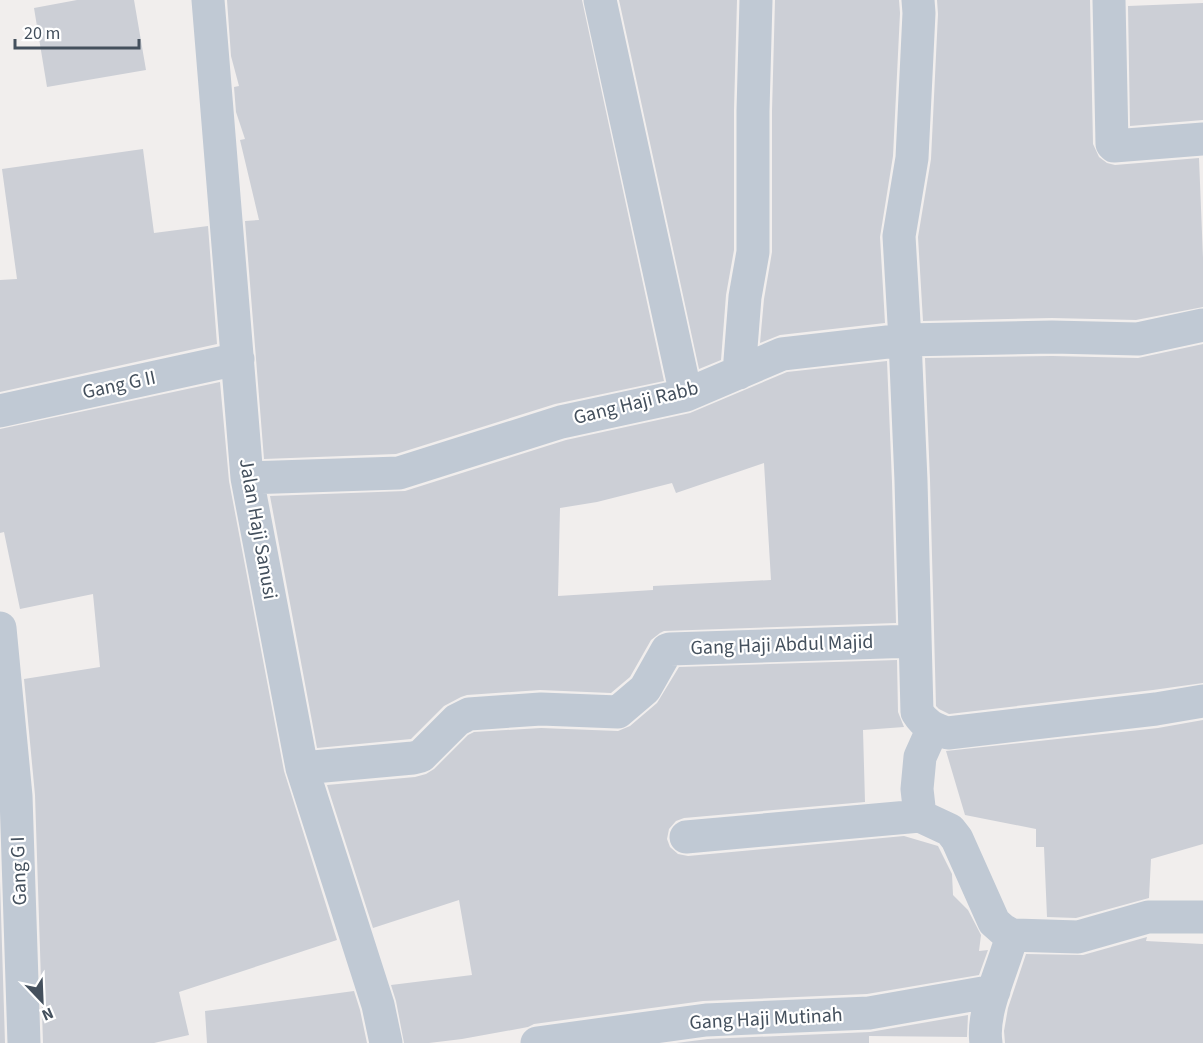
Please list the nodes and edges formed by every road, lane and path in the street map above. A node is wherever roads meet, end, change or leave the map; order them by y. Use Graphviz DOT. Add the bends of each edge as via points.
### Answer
graph roads {
  1 [pos="208,0"];
  2 [pos="600,0"];
  3 [pos="756,0"];
  4 [pos="918,0"];
  5 [pos="1109,0"];
  6 [pos="1203,139"];
  7 [pos="1203,325"];
  8 [pos="905,340"];
  9 [pos="238,359"];
  10 [pos="738,372"];
  11 [pos="686,395"];
  12 [pos="0,411"];
  13 [pos="247,478"];
  14 [pos="0,628"];
  15 [pos="915,641"];
  16 [pos="1203,701"];
  17 [pos="933,728"];
  18 [pos="302,768"];
  19 [pos="920,816"];
  20 [pos="686,837"];
  21 [pos="10,886"];
  22 [pos="1203,917"];
  23 [pos="1012,935"];
  24 [pos="994,991"];
  25 [pos="24,1043"];
  26 [pos="386,1043"];
  27 [pos="537,1043"];
  28 [pos="986,1043"];
  1 -- 9 [label="street, Jalan Haji Sanusi"];
  2 -- 11 [label="street"];
  3 -- 10 [label="street" via="753,252"];
  4 -- 8 [label="street" via="912,158 899,236"];
  5 -- 6 [label="street" via="1112,144"];
  7 -- 8 [label="street, Gang Haji Rabb" via="1138,339"];
  8 -- 10 [label="street, Gang Haji Rabb" via="782,354"];
  8 -- 15 [label="street"];
  9 -- 12 [label="street, Gang G II"];
  9 -- 13 [label="street, Jalan Haji Sanusi"];
  10 -- 11 [label="street, Gang Haji Rabb"];
  11 -- 13 [label="street, Gang Haji Rabb" via="561,422 399,473"];
  13 -- 18 [label="street, Jalan Haji Sanusi"];
  14 -- 21 [label="street, Gang G I" via="16,796"];
  15 -- 17 [label="street" via="917,712"];
  15 -- 18 [label="street, Gang Haji Abdul Majid" via="670,649 645,689 619,712 541,709 469,714 421,756"];
  16 -- 17 [label="street" via="948,733"];
  17 -- 19 [label="street" via="920,757"];
  18 -- 26 [label="street, Jalan Haji Sanusi" via="378,1005"];
  19 -- 20 [label="street"];
  19 -- 23 [label="street" via="950,830 957,839 994,922"];
  21 -- 25 [label="street, Gang G I"];
  22 -- 23 [label="street" via="1148,917 1078,936"];
  23 -- 24 [label="street"];
  24 -- 27 [label="street, Gang Haji Mutinah" via="869,1013 706,1020"];
  24 -- 28 [label="street" via="984,1031"];
}
